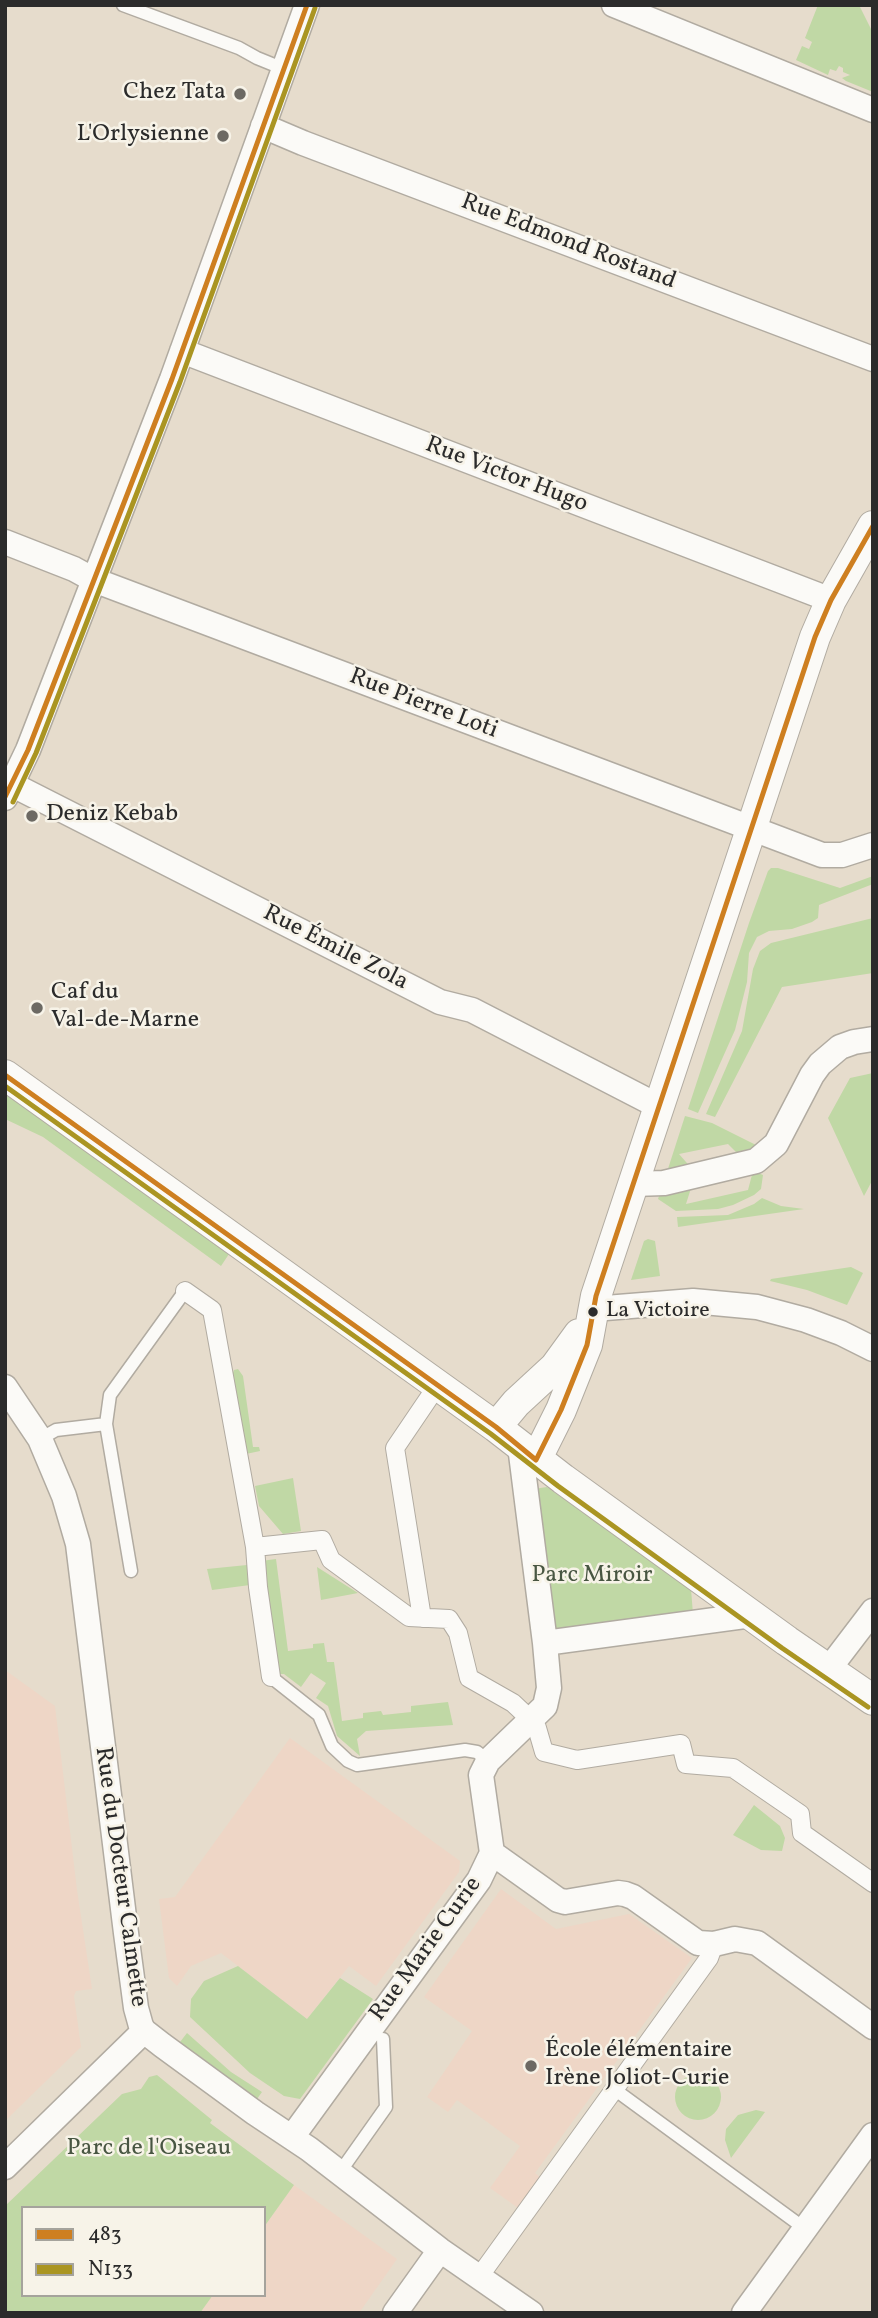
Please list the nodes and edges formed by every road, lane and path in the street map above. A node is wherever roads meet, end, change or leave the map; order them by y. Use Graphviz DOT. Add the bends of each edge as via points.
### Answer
graph roads {
  1 [pos="123,5"];
  2 [pos="307,5"];
  3 [pos="614,5"];
  4 [pos="284,69"];
  5 [pos="873,110"];
  6 [pos="263,126"];
  7 [pos="182,351"];
  8 [pos="873,359"];
  9 [pos="873,526"];
  10 [pos="5,542"];
  11 [pos="94,580"];
  12 [pos="831,600"];
  13 [pos="9,791"];
  14 [pos="752,829"];
  15 [pos="873,845"];
  16 [pos="873,1039"];
  17 [pos="5,1075"];
  18 [pos="660,1107"];
  19 [pos="633,1184"];
  20 [pos="185,1291"];
  21 [pos="593,1309"];
  22 [pos="870,1340"];
  23 [pos="437,1385"];
  24 [pos="5,1387"];
  25 [pos="106,1424"];
  26 [pos="496,1427"];
  27 [pos="40,1439"];
  28 [pos="528,1453"];
  29 [pos="255,1547"];
  30 [pos="131,1571"];
  31 [pos="873,1611"];
  32 [pos="752,1615"];
  33 [pos="422,1618"];
  34 [pos="545,1643"];
  35 [pos="828,1670"];
  36 [pos="271,1677"];
  37 [pos="873,1700"];
  38 [pos="531,1720"];
  39 [pos="488,1761"];
  40 [pos="492,1853"];
  41 [pos="873,1883"];
  42 [pos="714,1944"];
  43 [pos="873,2027"];
  44 [pos="144,2031"];
  45 [pos="383,2039"];
  46 [pos="614,2089"];
  47 [pos="873,2135"];
  48 [pos="292,2137"];
  49 [pos="5,2167"];
  50 [pos="340,2172"];
  51 [pos="804,2228"];
  52 [pos="440,2250"];
  53 [pos="479,2277"];
  54 [pos="395,2313"];
  55 [pos="531,2313"];
  56 [pos="744,2313"];
  1 -- 4 [label="lane"];
  2 -- 4 [label="street"];
  3 -- 5 [label="street"];
  4 -- 6 [label="street"];
  6 -- 7 [label="street"];
  6 -- 8 [label="street, Rue Edmond Rostand"];
  7 -- 11 [label="street"];
  7 -- 12 [label="street, Rue Victor Hugo"];
  9 -- 12 [label="street"];
  10 -- 11 [label="street, Rue Pierre Loti"];
  11 -- 13 [label="street"];
  11 -- 14 [label="street, Rue Pierre Loti"];
  12 -- 14 [label="street"];
  13 -- 18 [label="street, Rue Émile Zola" via="440,1002 472,1010"];
  14 -- 15 [label="street, Rue Pierre Loti" via="822,855 842,855"];
  14 -- 18 [label="street"];
  16 -- 19 [label="street" via="840,1047 820,1064 776,1144 756,1161 664,1183"];
  17 -- 23 [label="street"];
  18 -- 19 [label="street"];
  19 -- 21 [label="street"];
  20 -- 25 [label="lane" via="110,1395"];
  20 -- 29 [label="street" via="212,1310"];
  21 -- 22 [label="street" via="693,1301 735,1304"];
  21 -- 26 [label="street" via="555,1367"];
  21 -- 28 [label="street" via="587,1345 561,1410"];
  23 -- 26 [label="street"];
  23 -- 33 [label="street" via="395,1448"];
  24 -- 27 [label="street, Rue du Docteur Calmette"];
  25 -- 27 [label="lane" via="56,1430"];
  25 -- 30 [label="lane"];
  26 -- 28 [label="street"];
  27 -- 44 [label="street, Rue du Docteur Calmette" via="78,1544 131,1971 138,2020"];
  28 -- 32 [label="street"];
  28 -- 34 [label="street"];
  29 -- 33 [label="street" via="321,1540 331,1560 409,1617"];
  29 -- 36 [label="street"];
  31 -- 35 [label="street"];
  32 -- 34 [label="street"];
  32 -- 35 [label="street"];
  33 -- 38 [label="street" via="449,1619 458,1633 469,1678 513,1703"];
  34 -- 38 [label="street" via="548,1695 545,1706"];
  35 -- 37 [label="street"];
  36 -- 39 [label="lane" via="319,1715 332,1746 357,1765 465,1750"];
  38 -- 39 [label="street"];
  38 -- 41 [label="street" via="544,1752 577,1760 681,1744 686,1764 733,1768 800,1814 802,1833"];
  39 -- 40 [label="street, Rue Marie Curie" via="480,1780"];
  40 -- 42 [label="street" via="558,1900 625,1894 691,1939"];
  40 -- 48 [label="street, Rue Marie Curie" via="479,1880"];
  42 -- 43 [label="street" via="735,1939 757,1943"];
  42 -- 46 [label="street" via="709,1958"];
  44 -- 48 [label="street, Rue du Docteur Calmette"];
  44 -- 49 [label="street"];
  45 -- 50 [label="lane, Rue Marie Curie" via="386,2107"];
  46 -- 51 [label="lane"];
  46 -- 53 [label="street"];
  47 -- 51 [label="street"];
  48 -- 50 [label="street, Rue du Docteur Calmette"];
  50 -- 52 [label="street, Rue du Docteur Calmette"];
  51 -- 56 [label="street"];
  52 -- 53 [label="street, Rue du Docteur Calmette"];
  52 -- 54 [label="street"];
  53 -- 55 [label="street, Rue du Docteur Calmette"];
}
